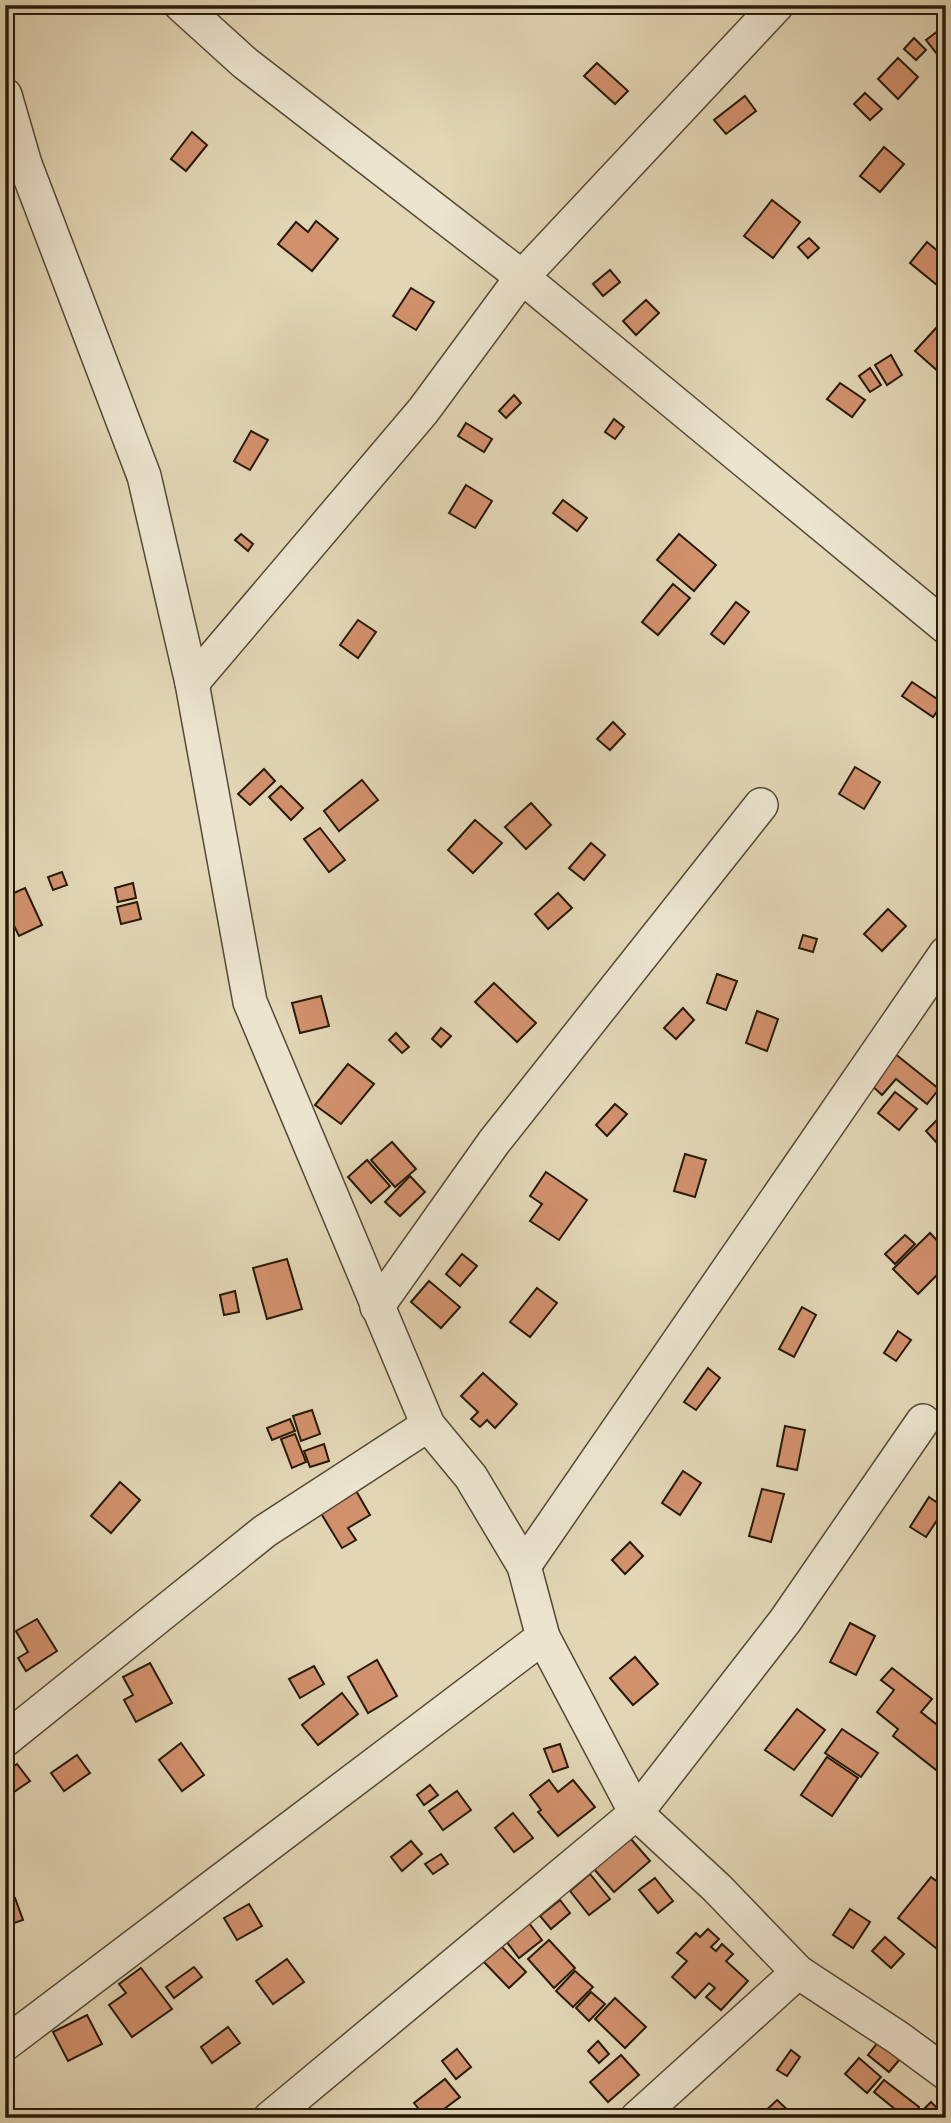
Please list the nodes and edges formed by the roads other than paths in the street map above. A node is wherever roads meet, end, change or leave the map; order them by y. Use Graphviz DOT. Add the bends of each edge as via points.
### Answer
graph roads {
  1 [pos="181,5"];
  2 [pos="777,5"];
  3 [pos="5,95"];
  4 [pos="522,276"];
  5 [pos="946,627"];
  6 [pos="192,683"];
  7 [pos="761,805"];
  8 [pos="946,953"];
  9 [pos="377,1307"];
  10 [pos="923,1421"];
  11 [pos="428,1424"];
  12 [pos="524,1566"];
  13 [pos="543,1637"];
  14 [pos="5,1740"];
  15 [pos="636,1813"];
  16 [pos="799,1972"];
  17 [pos="5,2045"];
  18 [pos="946,2073"];
  19 [pos="270,2118"];
  20 [pos="637,2118"];
  1 -- 4 [label="street" via="245,63"];
  2 -- 4 [label="street"];
  3 -- 6 [label="street" via="25,164 144,477"];
  4 -- 5 [label="street"];
  4 -- 6 [label="street" via="423,411"];
  6 -- 9 [label="street" via="250,1002"];
  7 -- 9 [label="street" via="494,1142"];
  8 -- 12 [label="street"];
  9 -- 11 [label="street"];
  10 -- 15 [label="street" via="785,1621"];
  11 -- 12 [label="street" via="471,1477"];
  11 -- 14 [label="street" via="265,1531"];
  12 -- 13 [label="street"];
  13 -- 15 [label="street"];
  13 -- 17 [label="street"];
  15 -- 16 [label="street"];
  15 -- 19 [label="street"];
  16 -- 18 [label="street"];
  16 -- 20 [label="street"];
}
